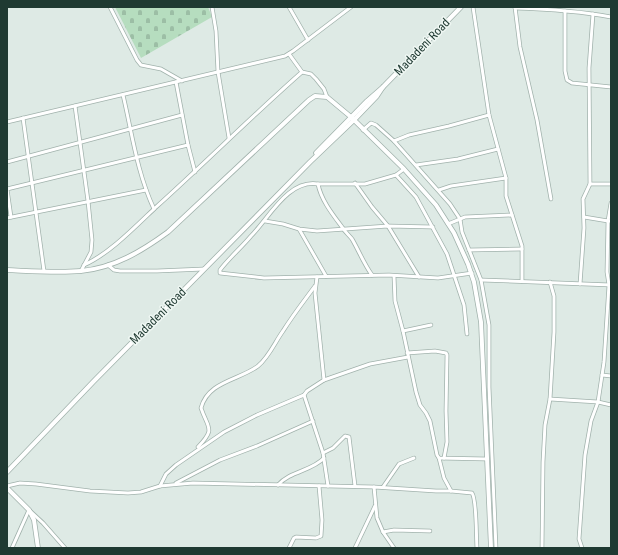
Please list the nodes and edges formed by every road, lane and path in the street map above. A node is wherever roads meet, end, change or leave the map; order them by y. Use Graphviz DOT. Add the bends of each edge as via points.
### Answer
graph roads {
  1 [pos="110,7"];
  2 [pos="213,7"];
  3 [pos="289,7"];
  4 [pos="351,7"];
  5 [pos="461,7"];
  6 [pos="473,7"];
  7 [pos="515,7"];
  8 [pos="565,11"];
  9 [pos="593,14"];
  10 [pos="611,17"];
  11 [pos="308,40"];
  12 [pos="289,54"];
  13 [pos="218,72"];
  14 [pos="302,72"];
  15 [pos="182,81"];
  16 [pos="176,82"];
  17 [pos="589,84"];
  18 [pos="611,87"];
  19 [pos="123,94"];
  20 [pos="327,97"];
  21 [pos="75,106"];
  22 [pos="182,115"];
  23 [pos="489,115"];
  24 [pos="23,118"];
  25 [pos="352,119"];
  26 [pos="7,122"];
  27 [pos="131,129"];
  28 [pos="364,130"];
  29 [pos="230,138"];
  30 [pos="80,141"];
  31 [pos="394,141"];
  32 [pos="188,145"];
  33 [pos="498,149"];
  34 [pos="29,155"];
  35 [pos="137,158"];
  36 [pos="7,162"];
  37 [pos="416,165"];
  38 [pos="404,169"];
  39 [pos="84,171"];
  40 [pos="195,172"];
  41 [pos="396,175"];
  42 [pos="506,178"];
  43 [pos="32,183"];
  44 [pos="355,183"];
  45 [pos="318,184"];
  46 [pos="590,184"];
  47 [pos="611,184"];
  48 [pos="7,189"];
  49 [pos="146,190"];
  50 [pos="439,190"];
  51 [pos="551,199"];
  52 [pos="88,201"];
  53 [pos="611,203"];
  54 [pos="154,209"];
  55 [pos="37,212"];
  56 [pos="512,215"];
  57 [pos="9,217"];
  58 [pos="584,217"];
  59 [pos="460,219"];
  60 [pos="265,221"];
  61 [pos="609,221"];
  62 [pos="448,224"];
  63 [pos="388,226"];
  64 [pos="433,227"];
  65 [pos="299,229"];
  66 [pos="343,229"];
  67 [pos="522,248"];
  68 [pos="469,250"];
  69 [pos="84,265"];
  70 [pos="108,265"];
  71 [pos="204,269"];
  72 [pos="7,270"];
  73 [pos="44,271"];
  74 [pos="81,271"];
  75 [pos="472,273"];
  76 [pos="372,275"];
  77 [pos="326,276"];
  78 [pos="394,276"];
  79 [pos="317,277"];
  80 [pos="419,277"];
  81 [pos="455,277"];
  82 [pos="481,280"];
  83 [pos="522,281"];
  84 [pos="550,282"];
  85 [pos="580,284"];
  86 [pos="610,285"];
  87 [pos="315,286"];
  88 [pos="431,325"];
  89 [pos="404,331"];
  90 [pos="467,334"];
  91 [pos="408,355"];
  92 [pos="602,375"];
  93 [pos="611,376"];
  94 [pos="324,380"];
  95 [pos="304,395"];
  96 [pos="550,398"];
  97 [pos="598,402"];
  98 [pos="611,405"];
  99 [pos="313,420"];
  100 [pos="194,452"];
  101 [pos="323,453"];
  102 [pos="324,458"];
  103 [pos="414,458"];
  104 [pos="439,458"];
  105 [pos="444,458"];
  106 [pos="488,459"];
  107 [pos="7,472"];
  108 [pos="175,484"];
  109 [pos="491,484"];
  110 [pos="278,485"];
  111 [pos="160,486"];
  112 [pos="319,486"];
  113 [pos="328,486"];
  114 [pos="355,486"];
  115 [pos="7,487"];
  116 [pos="374,487"];
  117 [pos="383,488"];
  118 [pos="452,491"];
  119 [pos="375,505"];
  120 [pos="29,510"];
  121 [pos="430,531"];
  122 [pos="383,532"];
  123 [pos="12,548"];
  124 [pos="38,548"];
  125 [pos="65,548"];
  126 [pos="289,548"];
  127 [pos="355,548"];
  128 [pos="394,548"];
  129 [pos="477,548"];
  130 [pos="491,548"];
  131 [pos="496,548"];
  132 [pos="542,548"];
  133 [pos="582,548"];
  1 -- 15 [label="street" via="141,65 161,69"];
  2 -- 13 [label="street"];
  3 -- 11 [label="street"];
  4 -- 11 [label="street"];
  5 -- 25 [label="street, Madadeni Road"];
  6 -- 23 [label="street"];
  7 -- 8 [label="street"];
  7 -- 51 [label="street" via="520,47 537,120"];
  8 -- 9 [label="street"];
  8 -- 17 [label="street" via="566,78 572,84"];
  9 -- 10 [label="street"];
  9 -- 17 [label="street"];
  11 -- 12 [label="street"];
  12 -- 13 [label="street"];
  12 -- 14 [label="street"];
  13 -- 15 [label="street"];
  13 -- 29 [label="street"];
  14 -- 20 [label="street" via="313,76"];
  14 -- 29 [label="street"];
  15 -- 16 [label="street"];
  16 -- 19 [label="street"];
  16 -- 22 [label="street"];
  17 -- 18 [label="street"];
  17 -- 46 [label="street"];
  19 -- 21 [label="street"];
  19 -- 27 [label="street"];
  20 -- 25 [label="street"];
  20 -- 70 [label="street" via="315,96 309,100 168,232 142,250"];
  21 -- 24 [label="street"];
  21 -- 30 [label="street"];
  22 -- 27 [label="street"];
  22 -- 32 [label="street"];
  23 -- 31 [label="street"];
  23 -- 33 [label="street"];
  24 -- 26 [label="street"];
  24 -- 34 [label="street"];
  25 -- 28 [label="street"];
  25 -- 71 [label="street, Madadeni Road"];
  27 -- 30 [label="street"];
  27 -- 35 [label="street"];
  28 -- 31 [label="street" via="373,123"];
  28 -- 38 [label="street"];
  29 -- 40 [label="street"];
  30 -- 34 [label="street"];
  30 -- 39 [label="street"];
  31 -- 37 [label="street"];
  32 -- 35 [label="street"];
  32 -- 40 [label="street"];
  33 -- 37 [label="street" via="458,159"];
  33 -- 42 [label="street"];
  34 -- 36 [label="street"];
  34 -- 43 [label="street"];
  35 -- 39 [label="street"];
  35 -- 49 [label="street"];
  37 -- 50 [label="street"];
  38 -- 41 [label="street"];
  38 -- 62 [label="street" via="436,205"];
  39 -- 43 [label="street"];
  39 -- 52 [label="street"];
  40 -- 54 [label="street"];
  41 -- 44 [label="street" via="377,181"];
  41 -- 64 [label="street" via="416,196"];
  42 -- 50 [label="street"];
  42 -- 56 [label="street" via="506,196"];
  43 -- 48 [label="street"];
  43 -- 55 [label="street"];
  44 -- 45 [label="street"];
  44 -- 63 [label="street"];
  45 -- 60 [label="street" via="304,184 291,191"];
  45 -- 66 [label="street" via="321,195"];
  46 -- 47 [label="street"];
  46 -- 58 [label="street" via="583,199"];
  48 -- 57 [label="street"];
  49 -- 52 [label="street"];
  49 -- 54 [label="street"];
  50 -- 59 [label="street"];
  52 -- 55 [label="street"];
  52 -- 69 [label="street" via="91,248"];
  53 -- 61 [label="street"];
  54 -- 69 [label="street" via="94,261"];
  55 -- 57 [label="street"];
  55 -- 73 [label="street"];
  56 -- 59 [label="street" via="468,216"];
  56 -- 67 [label="street"];
  58 -- 61 [label="street"];
  58 -- 85 [label="street"];
  59 -- 62 [label="street"];
  59 -- 68 [label="street"];
  60 -- 65 [label="street"];
  60 -- 79 [label="street" via="225,263 220,273 264,278"];
  61 -- 86 [label="street" via="607,272"];
  62 -- 75 [label="street"];
  63 -- 64 [label="street"];
  63 -- 66 [label="street"];
  63 -- 80 [label="street"];
  64 -- 81 [label="street"];
  65 -- 66 [label="street"];
  65 -- 77 [label="street"];
  66 -- 76 [label="street"];
  67 -- 68 [label="street"];
  67 -- 83 [label="street"];
  68 -- 82 [label="street"];
  69 -- 74 [label="street"];
  70 -- 71 [label="street" via="120,271"];
  70 -- 74 [label="street"];
  71 -- 107 [label="street, Madadeni Road"];
  72 -- 73 [label="street"];
  73 -- 74 [label="street"];
  75 -- 81 [label="street"];
  75 -- 106 [label="street" via="480,309"];
  76 -- 77 [label="street"];
  76 -- 78 [label="street"];
  77 -- 79 [label="street"];
  78 -- 80 [label="street"];
  78 -- 89 [label="street" via="395,302"];
  79 -- 87 [label="street"];
  80 -- 81 [label="street"];
  81 -- 90 [label="street" via="464,304"];
  82 -- 83 [label="street"];
  82 -- 109 [label="street" via="488,324"];
  83 -- 84 [label="street"];
  84 -- 85 [label="street"];
  84 -- 96 [label="street" via="554,296"];
  85 -- 86 [label="street"];
  86 -- 92 [label="street"];
  87 -- 94 [label="street"];
  87 -- 100 [label="street" via="262,362 254,369 217,387 206,398 201,408 209,424 209,431"];
  88 -- 89 [label="street"];
  89 -- 91 [label="street"];
  91 -- 94 [label="street" via="370,364"];
  91 -- 104 [label="street" via="417,396 430,421"];
  91 -- 105 [label="street" via="435,351 447,355 448,442"];
  92 -- 93 [label="street"];
  92 -- 97 [label="street"];
  94 -- 95 [label="street"];
  95 -- 99 [label="street"];
  95 -- 100 [label="street" via="241,423"];
  96 -- 97 [label="street"];
  96 -- 132 [label="street" via="545,425 543,462"];
  97 -- 98 [label="street"];
  97 -- 133 [label="street" via="591,422 583,469 579,538"];
  99 -- 101 [label="street"];
  99 -- 108 [label="street" via="220,460"];
  100 -- 111 [label="street" via="170,470"];
  101 -- 102 [label="street"];
  101 -- 114 [label="street" via="333,448 345,436 349,437"];
  102 -- 110 [label="street"];
  102 -- 113 [label="street"];
  103 -- 117 [label="street" via="399,464"];
  104 -- 105 [label="street"];
  104 -- 118 [label="street" via="444,478"];
  105 -- 106 [label="street"];
  106 -- 109 [label="street"];
  108 -- 110 [label="street"];
  108 -- 111 [label="street"];
  109 -- 130 [label="street"];
  109 -- 131 [label="street"];
  110 -- 112 [label="street"];
  111 -- 115 [label="street" via="128,493 30,484 13,484"];
  112 -- 113 [label="street"];
  112 -- 126 [label="street" via="321,536 296,537"];
  113 -- 114 [label="street"];
  114 -- 116 [label="street"];
  115 -- 120 [label="street"];
  116 -- 117 [label="street"];
  116 -- 119 [label="street"];
  117 -- 118 [label="street"];
  118 -- 129 [label="street" via="474,496"];
  119 -- 122 [label="street"];
  119 -- 127 [label="street"];
  120 -- 123 [label="street"];
  120 -- 124 [label="street" via="34,520"];
  120 -- 125 [label="street"];
  121 -- 122 [label="street"];
  122 -- 128 [label="street"];
}
